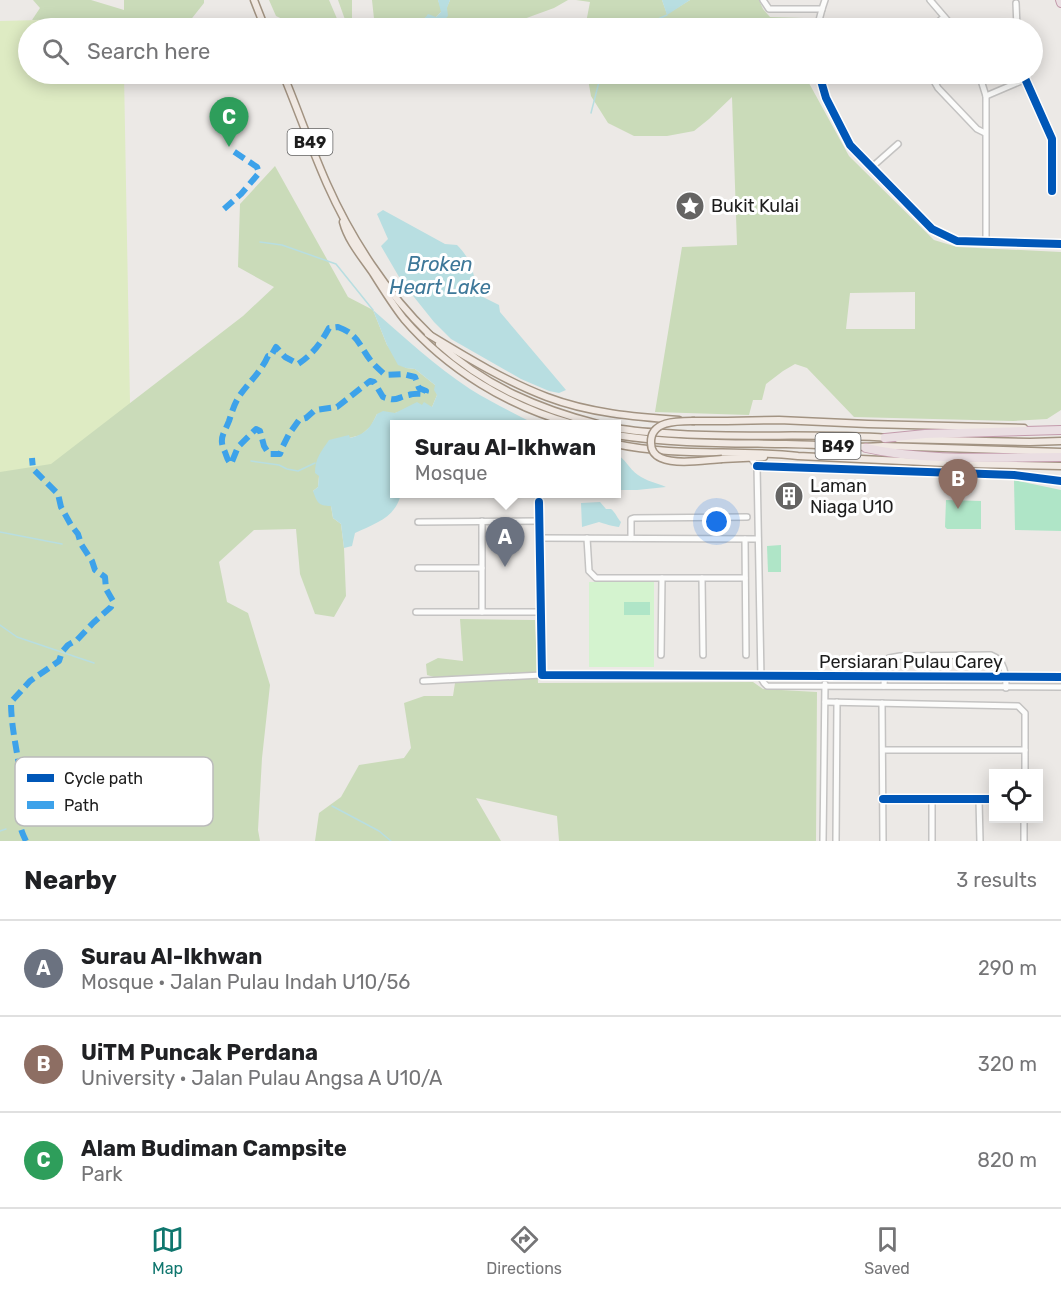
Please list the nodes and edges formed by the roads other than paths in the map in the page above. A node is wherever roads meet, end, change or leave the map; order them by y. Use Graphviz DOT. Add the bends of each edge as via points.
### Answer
graph roads {
  1 [pos="254,0"];
  2 [pos="763,0"];
  3 [pos="825,0"];
  4 [pos="930,0"];
  5 [pos="1016,3"];
  6 [pos="822,9"];
  7 [pos="944,17"];
  8 [pos="261,18"];
  9 [pos="820,18"];
  10 [pos="1017,18"];
  11 [pos="287,84"];
  12 [pos="822,84"];
  13 [pos="936,84"];
  14 [pos="982,84"];
  15 [pos="1009,84"];
  16 [pos="1028,84"];
  17 [pos="986,96"];
  18 [pos="985,133"];
  19 [pos="898,144"];
  20 [pos="872,167"];
  21 [pos="1052,191"];
  22 [pos="339,210"];
  23 [pos="986,242"];
  24 [pos="1061,244"];
  25 [pos="428,334"];
  26 [pos="552,419"];
  27 [pos="556,420"];
  28 [pos="583,420"];
  29 [pos="695,421"];
  30 [pos="1061,428"];
  31 [pos="621,429"];
  32 [pos="621,436"];
  33 [pos="885,438"];
  34 [pos="1061,441"];
  35 [pos="621,445"];
  36 [pos="866,448"];
  37 [pos="1061,452"];
  38 [pos="798,456"];
  39 [pos="750,457"];
  40 [pos="1061,457"];
  41 [pos="757,466"];
  42 [pos="1061,466"];
  43 [pos="1061,481"];
  44 [pos="539,502"];
  45 [pos="747,517"];
  46 [pos="482,521"];
  47 [pos="539,521"];
  48 [pos="418,522"];
  49 [pos="540,538"];
  50 [pos="587,538"];
  51 [pos="631,538"];
  52 [pos="758,538"];
  53 [pos="745,539"];
  54 [pos="418,568"];
  55 [pos="482,568"];
  56 [pos="662,578"];
  57 [pos="702,578"];
  58 [pos="745,578"];
  59 [pos="416,612"];
  60 [pos="482,612"];
  61 [pos="541,612"];
  62 [pos="703,655"];
  63 [pos="746,655"];
  64 [pos="661,656"];
  65 [pos="542,675"];
  66 [pos="761,676"];
  67 [pos="825,676"];
  68 [pos="885,676"];
  69 [pos="1006,677"];
  70 [pos="1061,677"];
  71 [pos="423,681"];
  72 [pos="825,686"];
  73 [pos="885,686"];
  74 [pos="1061,687"];
  75 [pos="1006,688"];
  76 [pos="825,702"];
  77 [pos="837,702"];
  78 [pos="882,703"];
  79 [pos="882,750"];
  80 [pos="1025,750"];
  81 [pos="1024,769"];
  82 [pos="932,799"];
  83 [pos="979,799"];
  84 [pos="989,799"];
  85 [pos="883,800"];
  86 [pos="1024,823"];
  87 [pos="823,841"];
  88 [pos="836,841"];
  89 [pos="883,841"];
  90 [pos="932,841"];
  91 [pos="980,841"];
  92 [pos="1024,841"];
  1 -- 8 [label="main road"];
  2 -- 6 [label="street" via="769,9"];
  3 -- 6 [label="street"];
  4 -- 7 [label="street"];
  5 -- 10 [label="street"];
  6 -- 9 [label="street"];
  11 -- 22 [label="main road, B49"];
  12 -- 20 [label="street" via="850,145"];
  13 -- 18 [label="street"];
  14 -- 17 [label="street"];
  15 -- 17 [label="street"];
  16 -- 21 [label="street" via="1052,139"];
  17 -- 18 [label="street"];
  18 -- 23 [label="street"];
  19 -- 20 [label="street"];
  20 -- 23 [label="street" via="932,229 957,241"];
  22 -- 25 [label="main road, B49" via="358,245"];
  22 -- 26 [label="main road, B49" via="353,243 403,318 422,338 489,389"];
  23 -- 24 [label="street"];
  25 -- 28 [label="main road, B49" via="467,367 503,389 541,407"];
  25 -- 29 [label="main road" via="549,398 632,416"];
  26 -- 27 [label="main road, B49"];
  29 -- 30 [label="main road"];
  29 -- 39 [label="main road, bridge" via="671,422 657,428 650,441 651,450 674,461"];
  30 -- 33 [label="highway"];
  31 -- 33 [label="main road, B49" via="719,436"];
  32 -- 36 [label="main road, B49"];
  33 -- 34 [label="main road, B49"];
  35 -- 38 [label="main road, B49"];
  36 -- 37 [label="main road, B49"];
  36 -- 40 [label="highway" via="939,456"];
  38 -- 39 [label="main road"];
  38 -- 42 [label="main road, B49"];
  39 -- 41 [label="street"];
  41 -- 43 [label="street" via="1014,475"];
  41 -- 52 [label="street"];
  44 -- 47 [label="street"];
  45 -- 51 [label="street" via="634,518 630,522"];
  46 -- 47 [label="street"];
  46 -- 48 [label="street"];
  46 -- 55 [label="street"];
  47 -- 49 [label="street"];
  49 -- 50 [label="street"];
  49 -- 61 [label="street"];
  50 -- 51 [label="street"];
  50 -- 56 [label="street" via="589,571 596,578"];
  51 -- 53 [label="street"];
  52 -- 53 [label="street"];
  52 -- 66 [label="street"];
  53 -- 58 [label="street"];
  54 -- 55 [label="street"];
  55 -- 60 [label="street"];
  56 -- 57 [label="street"];
  56 -- 64 [label="street"];
  57 -- 58 [label="street"];
  57 -- 62 [label="street"];
  58 -- 63 [label="street"];
  59 -- 60 [label="street"];
  60 -- 61 [label="street"];
  61 -- 65 [label="street"];
  65 -- 66 [label="street, Persiaran Pulau Carey"];
  65 -- 71 [label="street, Persiaran Pulau Carey"];
  66 -- 67 [label="street, Persiaran Pulau Carey"];
  66 -- 72 [label="street, Persiaran Pulau Carey" via="768,686"];
  67 -- 68 [label="street, Persiaran Pulau Carey"];
  67 -- 72 [label="street"];
  68 -- 69 [label="street, Persiaran Pulau Carey"];
  68 -- 69 [label="street" via="885,664 900,656 991,655 998,657"];
  68 -- 73 [label="street"];
  69 -- 70 [label="street, Persiaran Pulau Carey"];
  69 -- 75 [label="street"];
  72 -- 73 [label="street, Persiaran Pulau Carey"];
  72 -- 76 [label="street"];
  73 -- 75 [label="street, Persiaran Pulau Carey"];
  74 -- 75 [label="street, Persiaran Pulau Carey"];
  76 -- 77 [label="street"];
  76 -- 87 [label="street"];
  77 -- 78 [label="street"];
  77 -- 88 [label="street"];
  78 -- 79 [label="street"];
  78 -- 80 [label="street" via="1018,706 1025,713"];
  79 -- 80 [label="street"];
  79 -- 85 [label="street"];
  80 -- 81 [label="street"];
  82 -- 83 [label="street"];
  82 -- 85 [label="street"];
  82 -- 90 [label="street"];
  83 -- 84 [label="street"];
  83 -- 91 [label="street"];
  85 -- 89 [label="street"];
  86 -- 92 [label="street"];
}
